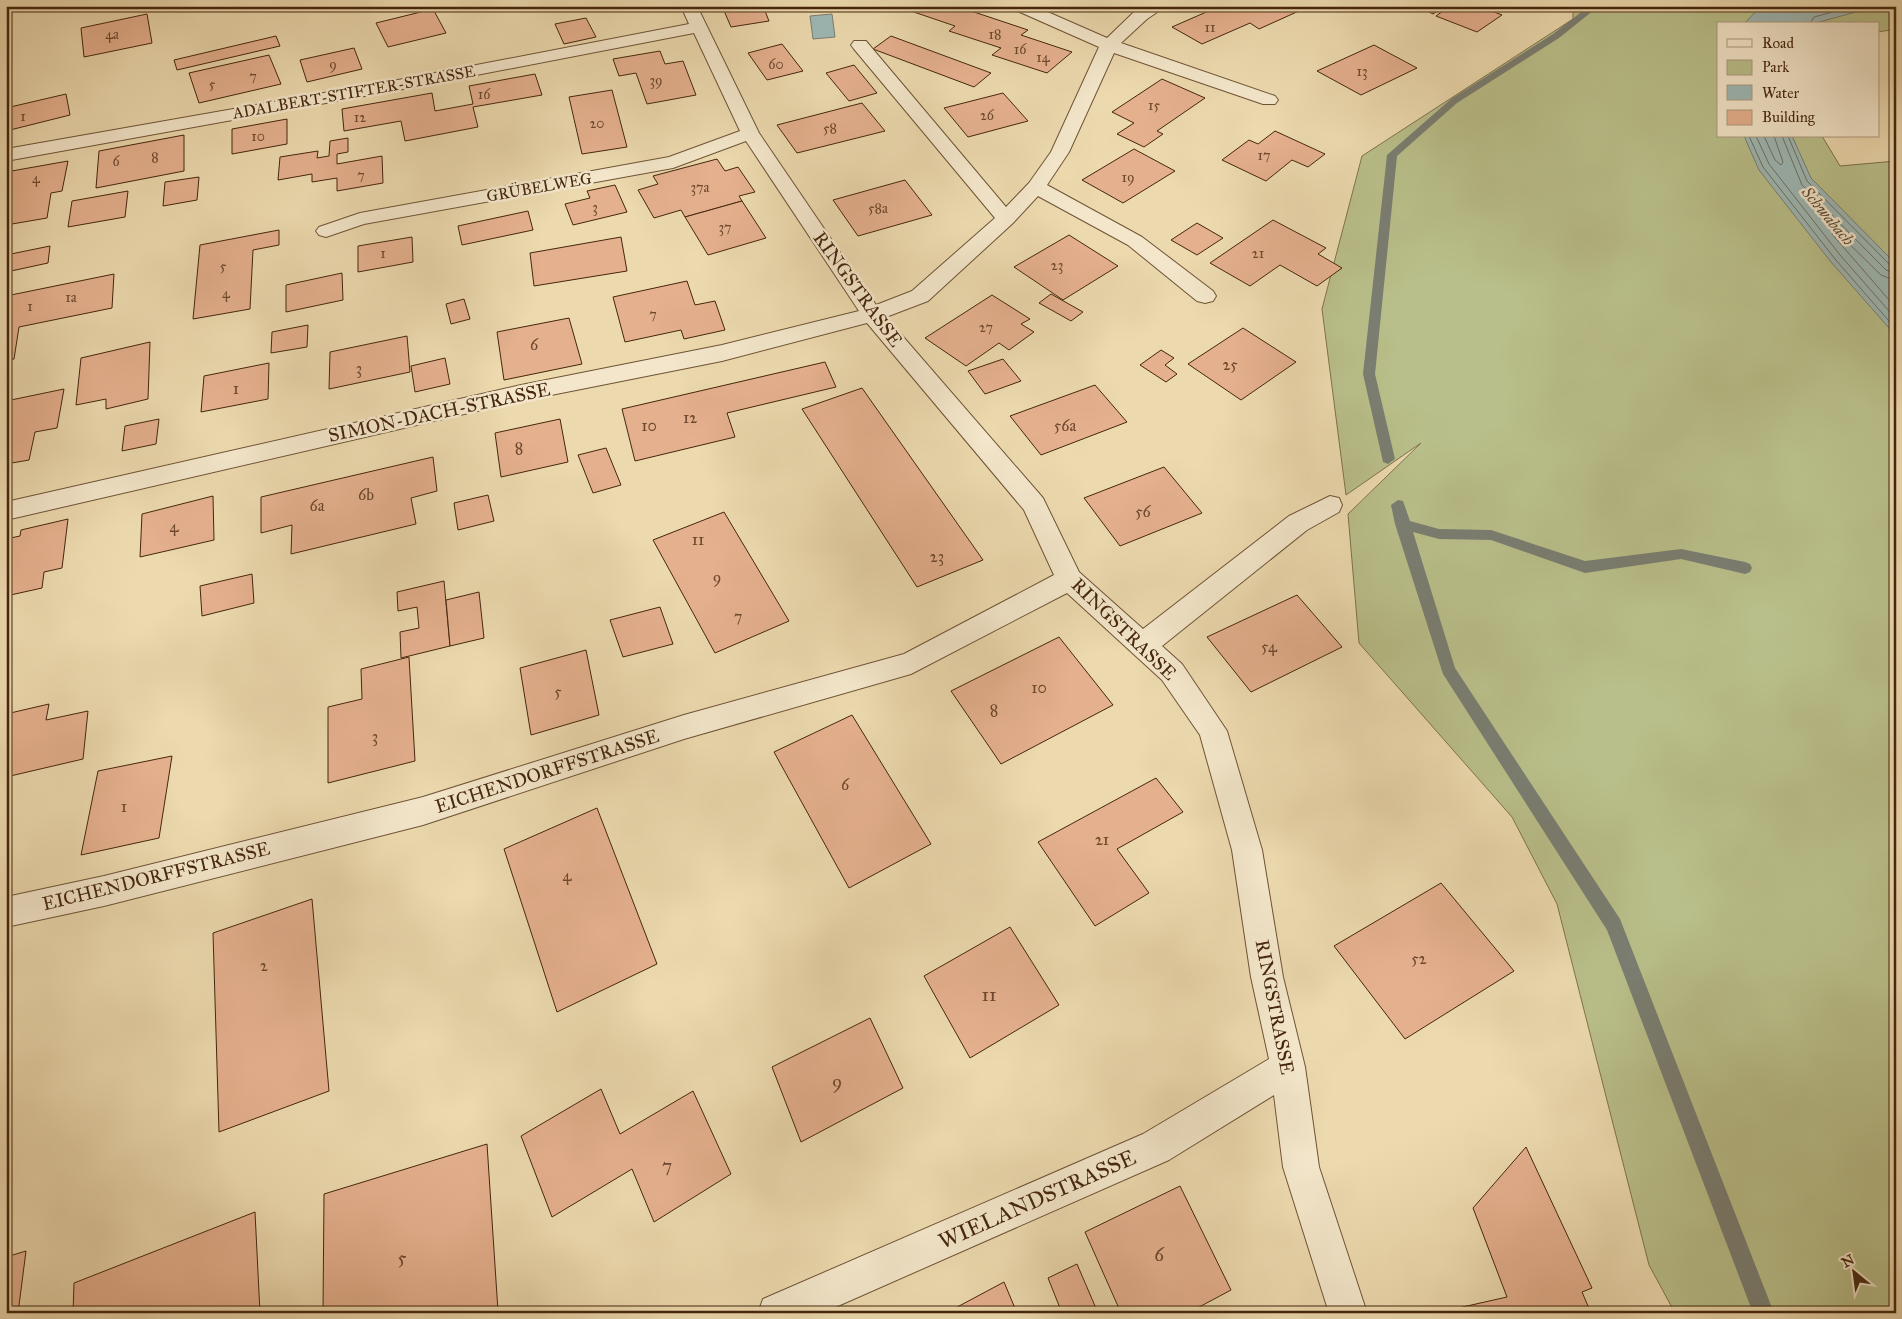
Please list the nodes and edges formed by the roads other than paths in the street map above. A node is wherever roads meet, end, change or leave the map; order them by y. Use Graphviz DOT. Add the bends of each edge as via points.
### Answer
graph roads {
  1 [pos="1019,6"];
  2 [pos="1158,6"];
  3 [pos="695,17"];
  4 [pos="860,45"];
  5 [pos="1109,45"];
  6 [pos="1268,100"];
  7 [pos="750,133"];
  8 [pos="6,155"];
  9 [pos="1036,187"];
  10 [pos="1006,219"];
  11 [pos="326,231"];
  12 [pos="1205,296"];
  13 [pos="872,315"];
  14 [pos="1330,505"];
  15 [pos="6,511"];
  16 [pos="1070,579"];
  17 [pos="1143,645"];
  18 [pos="6,912"];
  19 [pos="1288,1067"];
  20 [pos="777,1313"];
  21 [pos="1348,1313"];
  1 -- 5 [label="street"];
  2 -- 5 [label="street" via="1141,15"];
  3 -- 7 [label="street, RINGSTRASSE"];
  3 -- 8 [label="street, ADALBERT-STIFTER-STRASSE" via="409,83"];
  4 -- 10 [label="street"];
  5 -- 6 [label="street"];
  5 -- 9 [label="street, SIMON-DACH-STRASSE" via="1060,152"];
  7 -- 11 [label="street, GRÜBELWEG" via="673,162 360,219"];
  7 -- 13 [label="street, RINGSTRASSE"];
  9 -- 10 [label="street, SIMON-DACH-STRASSE"];
  9 -- 12 [label="street" via="1135,241"];
  10 -- 13 [label="street, SIMON-DACH-STRASSE" via="920,296"];
  13 -- 15 [label="street, SIMON-DACH-STRASSE" via="722,354 521,393"];
  13 -- 16 [label="street, RINGSTRASSE" via="1034,505"];
  14 -- 17 [label="street" via="1298,523"];
  16 -- 17 [label="street, RINGSTRASSE"];
  16 -- 18 [label="street, EICHENDORFFSTRASSE" via="911,663 684,727 423,811"];
  17 -- 19 [label="street, RINGSTRASSE" via="1172,672 1213,731 1247,850 1267,977"];
  19 -- 20 [label="street, WIELANDSTRASSE" via="1156,1146"];
  19 -- 21 [label="street, RINGSTRASSE" via="1301,1167"];
}
